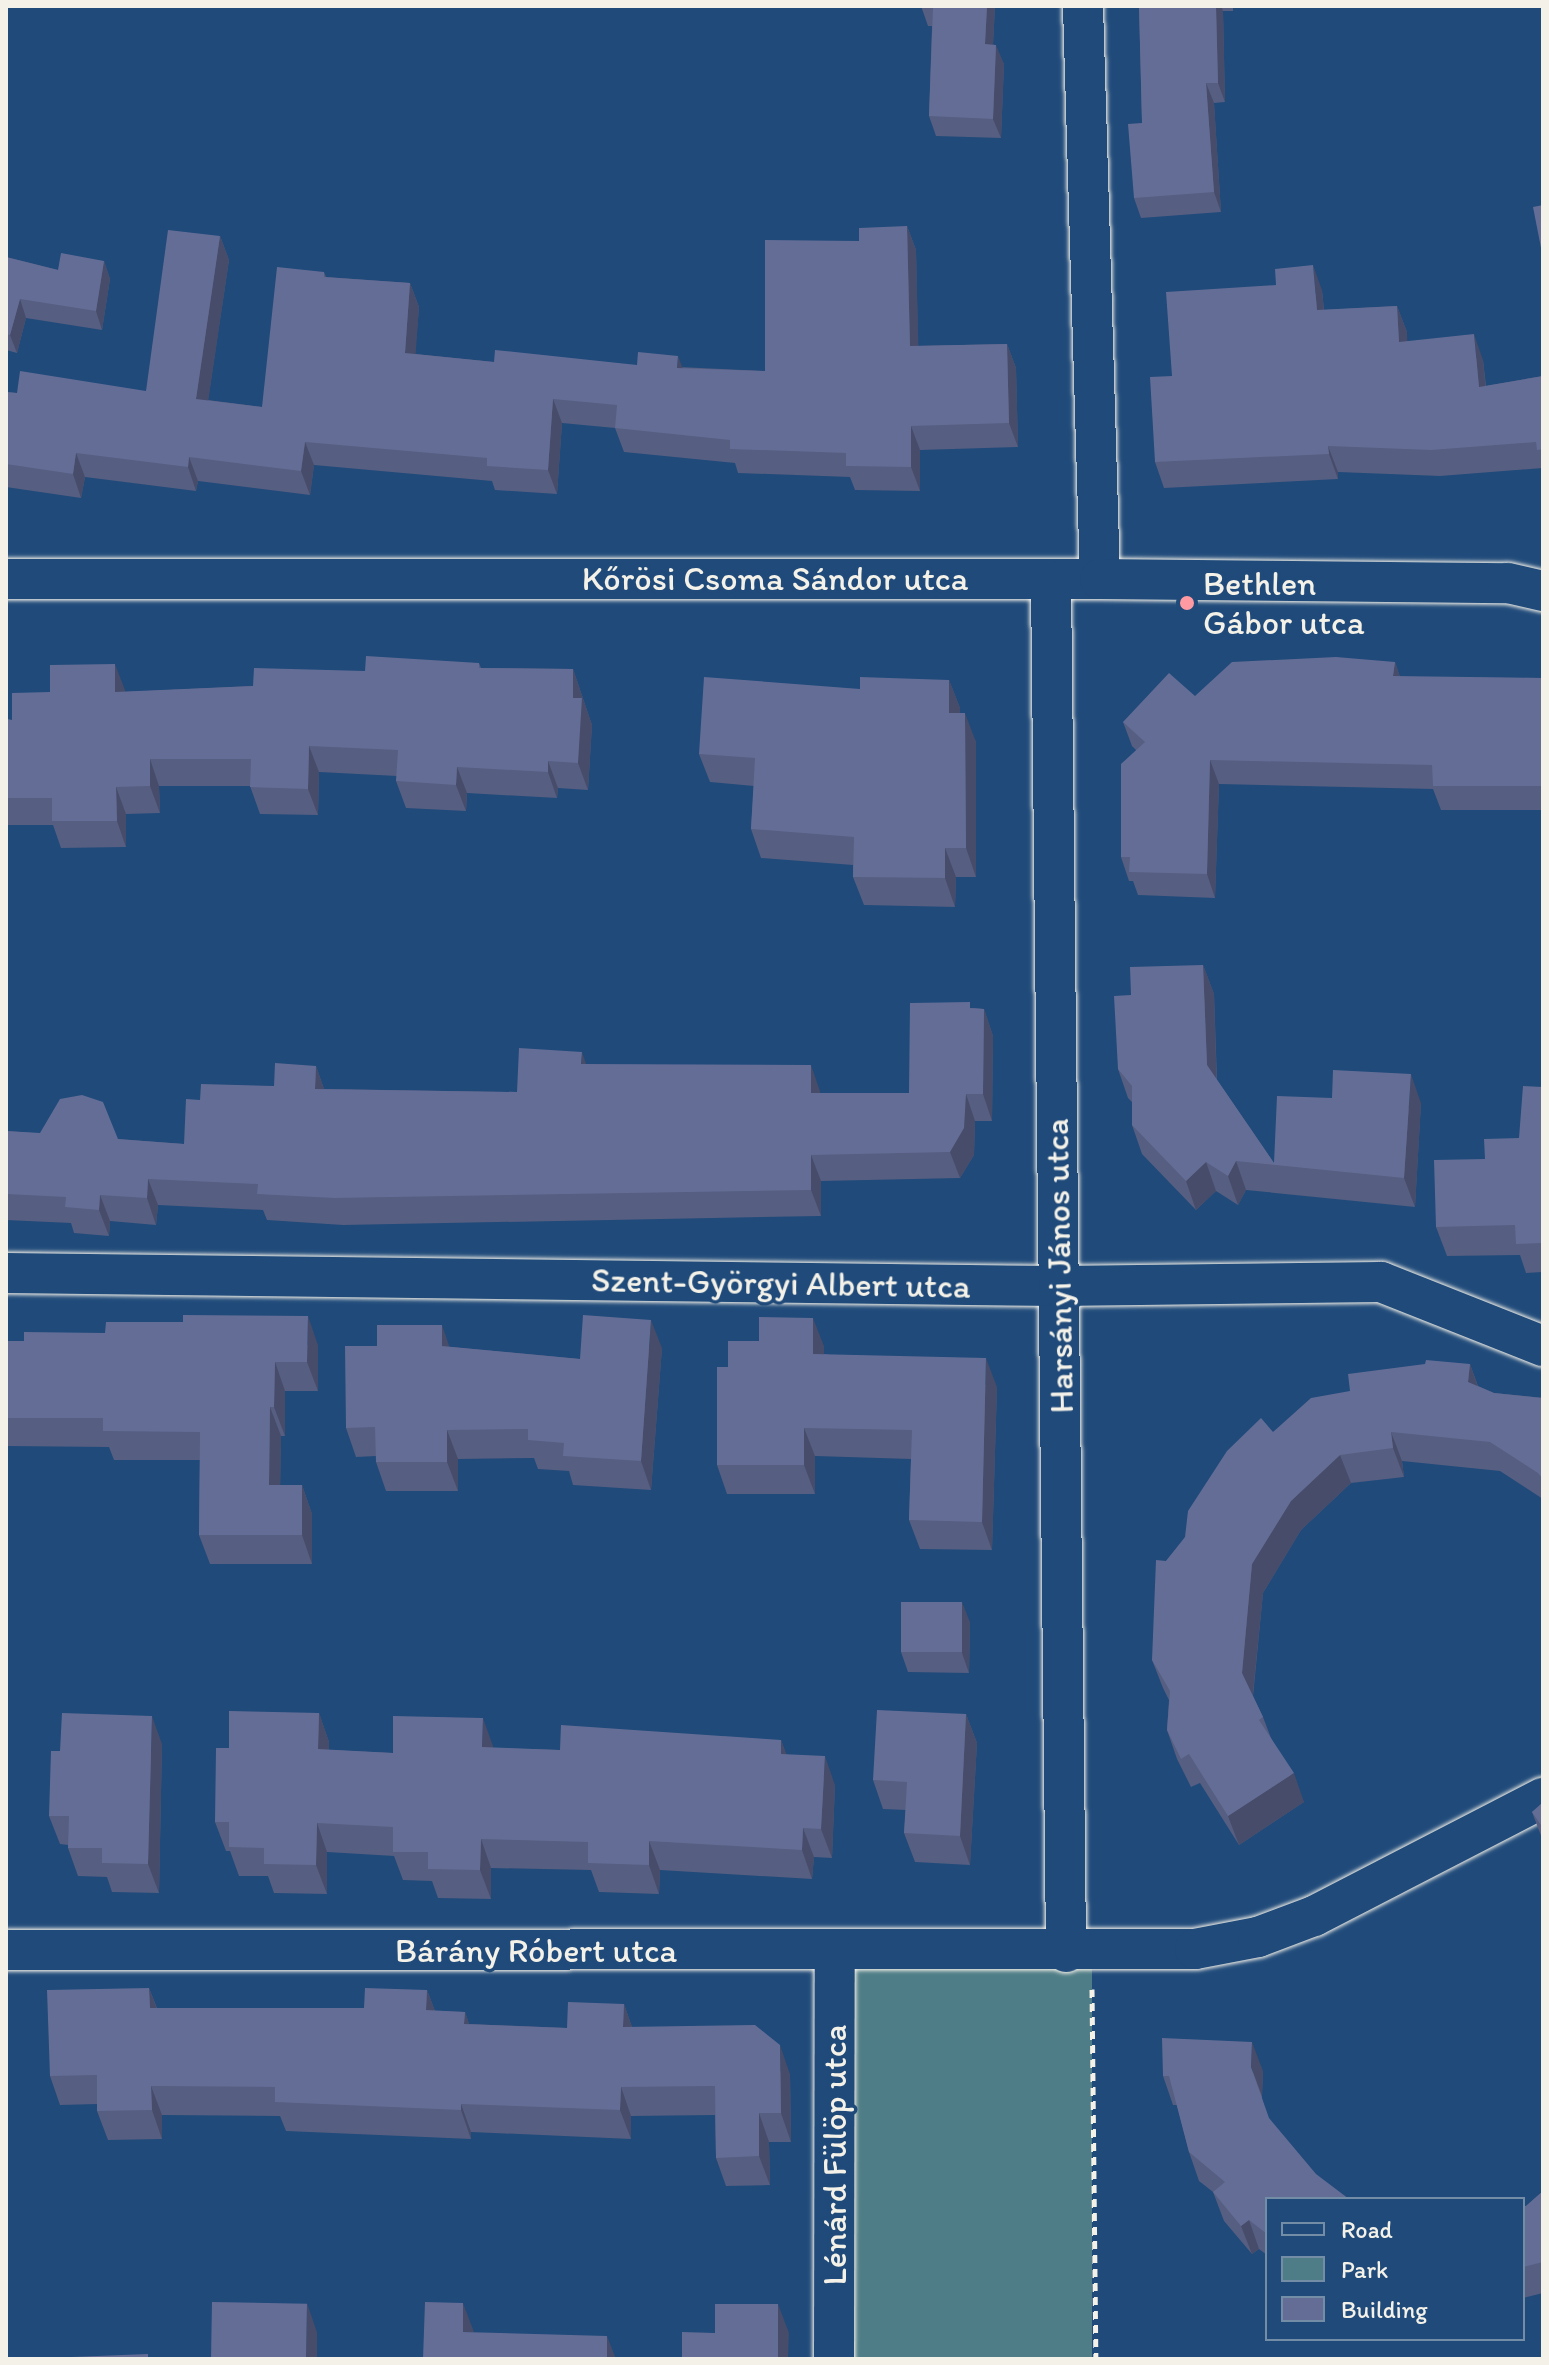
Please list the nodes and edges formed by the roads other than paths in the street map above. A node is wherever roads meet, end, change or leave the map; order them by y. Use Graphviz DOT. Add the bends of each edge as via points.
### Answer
graph roads {
  1 [pos="1083,6"];
  2 [pos="6,579"];
  3 [pos="1100,579"];
  4 [pos="1051,581"];
  5 [pos="1543,591"];
  6 [pos="6,1273"];
  7 [pos="1059,1286"];
  8 [pos="1543,1346"];
  9 [pos="1543,1798"];
  10 [pos="6,1950"];
  11 [pos="835,1951"];
  12 [pos="1079,1952"];
  13 [pos="834,2359"];
  1 -- 3 [label="street"];
  2 -- 4 [label="street, Kőrösi Csoma Sándor utca" via="27,575"];
  3 -- 4 [label="street, Kőrösi Csoma Sándor utca"];
  3 -- 5 [label="street, Kőrösi Csoma Sándor utca" via="1508,583"];
  4 -- 7 [label="street, Harsányi János utca"];
  6 -- 7 [label="street, Szent-Györgyi Albert utca"];
  7 -- 8 [label="street, Szent-Györgyi Albert utca" via="1381,1282"];
  7 -- 12 [label="street, Harsányi János utca"];
  9 -- 12 [label="street, Bárány Róbert utca" via="1314,1916 1258,1937 1195,1949"];
  10 -- 11 [label="street, Bárány Róbert utca"];
  11 -- 12 [label="street, Bárány Róbert utca"];
  11 -- 13 [label="street, Lénárd Fülöp utca"];
}
